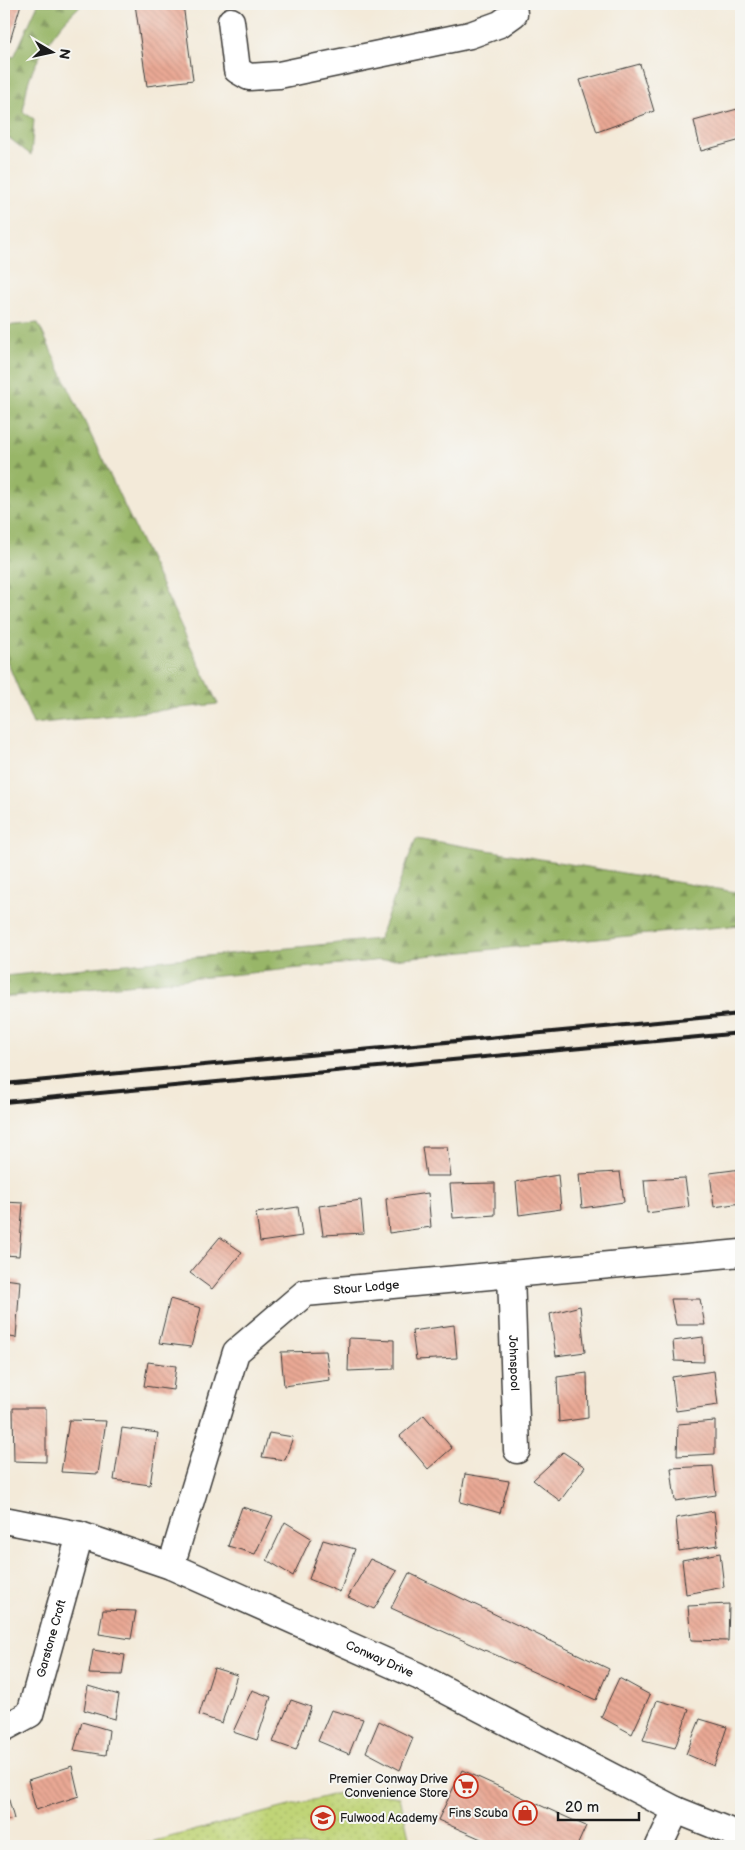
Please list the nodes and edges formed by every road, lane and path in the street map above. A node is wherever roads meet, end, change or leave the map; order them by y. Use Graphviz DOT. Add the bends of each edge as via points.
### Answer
graph roads {
  1 [pos="514,4"];
  2 [pos="231,21"];
  3 [pos="741,1253"];
  4 [pos="511,1274"];
  5 [pos="517,1450"];
  6 [pos="4,1520"];
  7 [pos="80,1535"];
  8 [pos="171,1566"];
  9 [pos="4,1728"];
  10 [pos="676,1810"];
  11 [pos="741,1836"];
  12 [pos="659,1846"];
  1 -- 2 [label="street" via="514,14 500,24 470,35 295,72 249,77 237,70"];
  3 -- 4 [label="street, Stour Lodge"];
  4 -- 5 [label="street, Johnspool"];
  4 -- 8 [label="street, Stour Lodge" via="305,1293 236,1352"];
  6 -- 7 [label="street, Conway Drive"];
  7 -- 8 [label="street, Conway Drive"];
  7 -- 9 [label="street, Garstone Croft" via="30,1714"];
  8 -- 10 [label="street, Conway Drive" via="418,1676"];
  10 -- 11 [label="street, Conway Drive"];
  10 -- 12 [label="street"];
}
